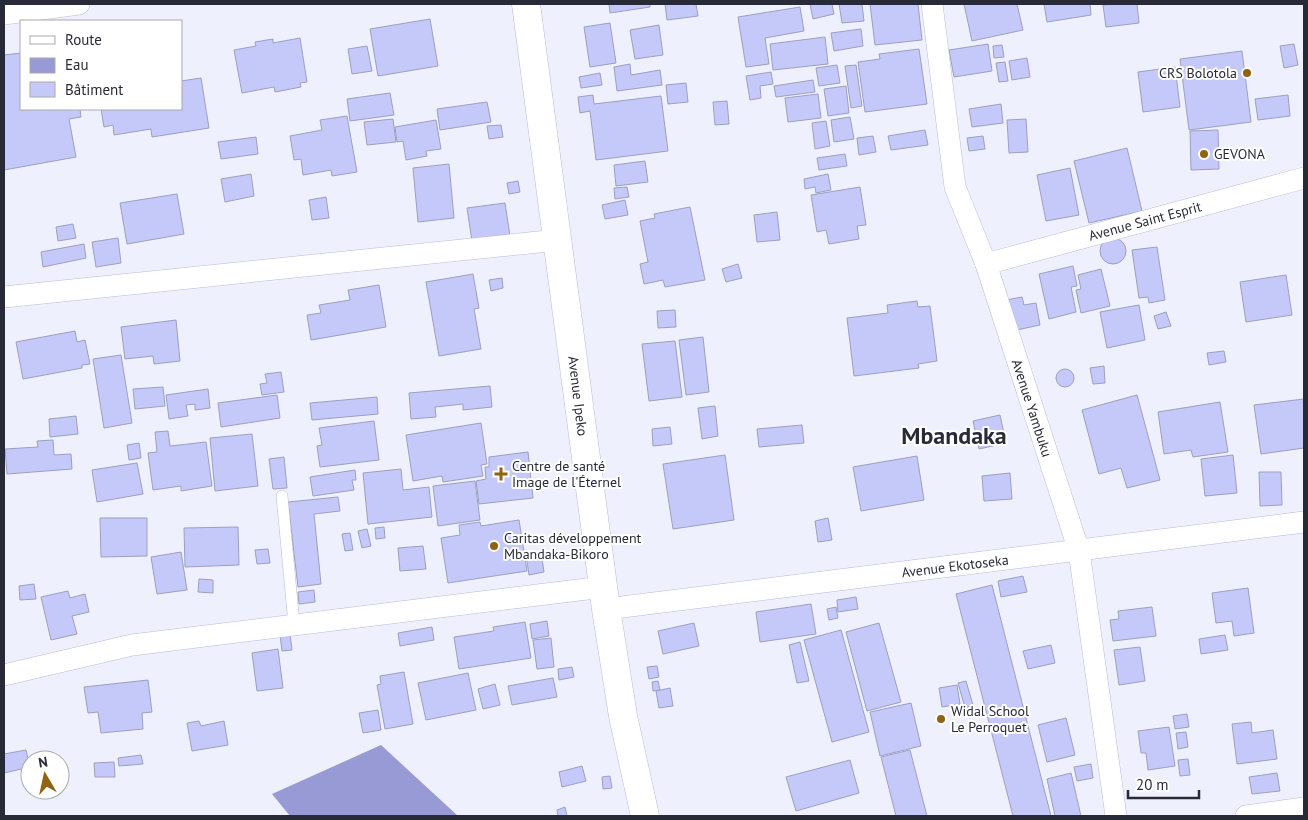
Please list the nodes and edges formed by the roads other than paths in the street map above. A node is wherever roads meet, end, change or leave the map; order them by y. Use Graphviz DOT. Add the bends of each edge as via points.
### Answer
graph roads {
  1 [pos="79,4"];
  2 [pos="526,4"];
  3 [pos="932,4"];
  4 [pos="4,14"];
  5 [pos="1304,178"];
  6 [pos="558,240"];
  7 [pos="986,264"];
  8 [pos="4,297"];
  9 [pos="282,496"];
  10 [pos="1304,522"];
  11 [pos="1079,551"];
  12 [pos="605,598"];
  13 [pos="294,624"];
  14 [pos="4,674"];
  15 [pos="1304,808"];
  16 [pos="644,816"];
  17 [pos="1116,816"];
  18 [pos="1246,816"];
  1 -- 4 [label="street"];
  2 -- 6 [label="street, Avenue Ipeko"];
  3 -- 7 [label="street, Avenue Yambuku" via="955,187"];
  5 -- 7 [label="street, Avenue Saint Esprit"];
  6 -- 8 [label="street"];
  6 -- 12 [label="street, Avenue Ipeko"];
  7 -- 11 [label="street, Avenue Yambuku"];
  9 -- 13 [label="lane"];
  10 -- 11 [label="street, Avenue Ekotoseka"];
  11 -- 12 [label="street, Avenue Ekotoseka"];
  11 -- 17 [label="street, Avenue Yambuku"];
  12 -- 13 [label="street, Avenue Ekotoseka"];
  12 -- 16 [label="street, Avenue Ipeko" via="623,716"];
  13 -- 14 [label="street, Avenue Ekotoseka" via="132,645"];
  15 -- 18 [label="street"];
}
